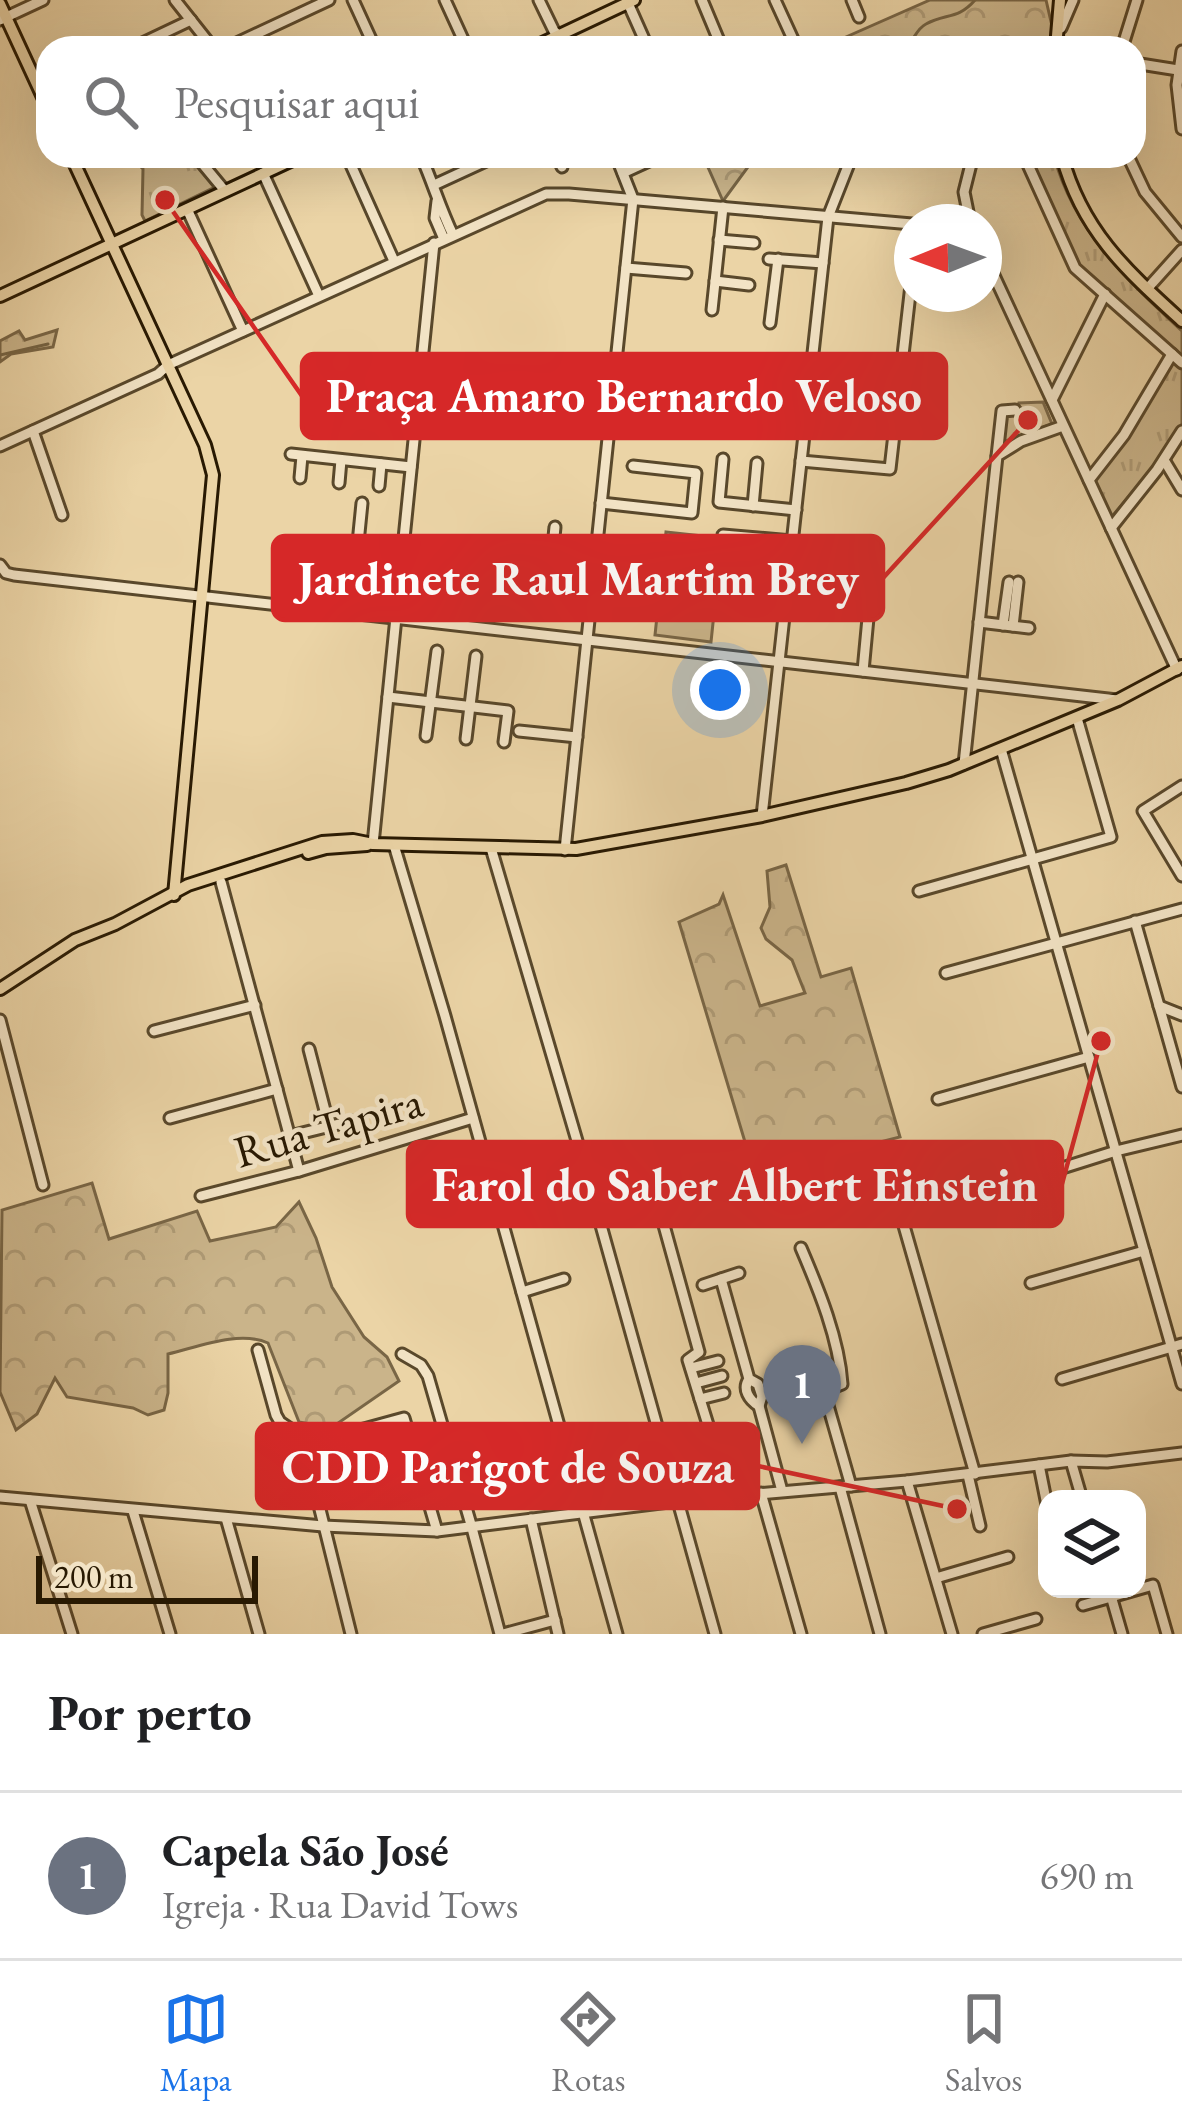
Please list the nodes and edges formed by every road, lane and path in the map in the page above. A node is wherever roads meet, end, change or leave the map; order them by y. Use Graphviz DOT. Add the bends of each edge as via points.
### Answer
graph roads {
  1 [pos="43,0"];
  2 [pos="175,0"];
  3 [pos="329,0"];
  4 [pos="352,0"];
  5 [pos="445,0"];
  6 [pos="539,0"];
  7 [pos="702,0"];
  8 [pos="776,0"];
  9 [pos="852,0"];
  10 [pos="1060,0"];
  11 [pos="1073,0"];
  12 [pos="1138,0"];
  13 [pos="632,1"];
  14 [pos="0,4"];
  15 [pos="860,17"];
  16 [pos="3,18"];
  17 [pos="191,20"];
  18 [pos="559,35"];
  19 [pos="157,36"];
  20 [pos="204,36"];
  21 [pos="252,36"];
  22 [pos="369,36"];
  23 [pos="462,36"];
  24 [pos="644,36"];
  25 [pos="717,36"];
  26 [pos="791,36"];
  27 [pos="1057,36"];
  28 [pos="1059,36"];
  29 [pos="1126,36"];
  30 [pos="1182,51"];
  31 [pos="1146,65"];
  32 [pos="1178,70"];
  33 [pos="36,75"];
  34 [pos="1182,129"];
  35 [pos="76,168"];
  36 [pos="206,168"];
  37 [pos="274,168"];
  38 [pos="352,168"];
  39 [pos="426,168"];
  40 [pos="471,168"];
  41 [pos="621,168"];
  42 [pos="634,168"];
  43 [pos="847,168"];
  44 [pos="969,168"];
  45 [pos="1029,168"];
  46 [pos="1066,168"];
  47 [pos="1134,168"];
  48 [pos="263,173"];
  49 [pos="623,173"];
  50 [pos="434,185"];
  51 [pos="225,191"];
  52 [pos="633,199"];
  53 [pos="966,204"];
  54 [pos="723,207"];
  55 [pos="187,209"];
  56 [pos="828,217"];
  57 [pos="894,222"];
  58 [pos="1182,237"];
  59 [pos="444,239"];
  60 [pos="719,240"];
  61 [pos="754,243"];
  62 [pos="112,244"];
  63 [pos="1182,250"];
  64 [pos="394,261"];
  65 [pos="823,263"];
  66 [pos="626,268"];
  67 [pos="686,273"];
  68 [pos="715,281"];
  69 [pos="749,285"];
  70 [pos="1147,289"];
  71 [pos="1002,293"];
  72 [pos="1105,294"];
  73 [pos="0,296"];
  74 [pos="319,296"];
  75 [pos="712,310"];
  76 [pos="908,312"];
  77 [pos="770,322"];
  78 [pos="1182,322"];
  79 [pos="243,331"];
  80 [pos="1172,354"];
  81 [pos="1182,363"];
  82 [pos="168,365"];
  83 [pos="1052,400"];
  84 [pos="1015,410"];
  85 [pos="1064,426"];
  86 [pos="33,430"];
  87 [pos="1182,431"];
  88 [pos="0,446"];
  89 [pos="997,457"];
  90 [pos="723,459"];
  91 [pos="341,460"];
  92 [pos="1164,460"];
  93 [pos="801,461"];
  94 [pos="757,463"];
  95 [pos="381,464"];
  96 [pos="633,466"];
  97 [pos="412,467"];
  98 [pos="300,478"];
  99 [pos="1089,480"];
  100 [pos="339,482"];
  101 [pos="379,485"];
  102 [pos="1182,490"];
  103 [pos="601,502"];
  104 [pos="362,503"];
  105 [pos="753,506"];
  106 [pos="796,510"];
  107 [pos="62,515"];
  108 [pos="555,527"];
  109 [pos="1111,528"];
  110 [pos="723,535"];
  111 [pos="792,542"];
  112 [pos="0,565"];
  113 [pos="873,565"];
  114 [pos="528,574"];
  115 [pos="550,576"];
  116 [pos="593,581"];
  117 [pos="1013,582"];
  118 [pos="202,596"];
  119 [pos="352,613"];
  120 [pos="396,618"];
  121 [pos="979,622"];
  122 [pos="1008,625"];
  123 [pos="1029,628"];
  124 [pos="587,640"];
  125 [pos="437,651"];
  126 [pos="476,656"];
  127 [pos="779,662"];
  128 [pos="1179,668"];
  129 [pos="863,671"];
  130 [pos="973,684"];
  131 [pos="388,697"];
  132 [pos="1118,700"];
  133 [pos="430,702"];
  134 [pos="470,706"];
  135 [pos="1077,718"];
  136 [pos="518,731"];
  137 [pos="426,736"];
  138 [pos="577,737"];
  139 [pos="466,739"];
  140 [pos="504,742"];
  141 [pos="1001,749"];
  142 [pos="964,764"];
  143 [pos="1182,786"];
  144 [pos="762,815"];
  145 [pos="373,844"];
  146 [pos="394,844"];
  147 [pos="491,848"];
  148 [pos="565,850"];
  149 [pos="1033,859"];
  150 [pos="1182,876"];
  151 [pos="221,882"];
  152 [pos="919,891"];
  153 [pos="173,895"];
  154 [pos="1182,908"];
  155 [pos="1135,921"];
  156 [pos="1056,943"];
  157 [pos="946,973"];
  158 [pos="0,989"];
  159 [pos="255,1004"];
  160 [pos="1159,1006"];
  161 [pos="1182,1015"];
  162 [pos="0,1020"];
  163 [pos="154,1031"];
  164 [pos="309,1049"];
  165 [pos="1089,1057"];
  166 [pos="1182,1088"];
  167 [pos="277,1089"];
  168 [pos="938,1099"];
  169 [pos="170,1118"];
  170 [pos="473,1118"];
  171 [pos="351,1121"];
  172 [pos="329,1126"];
  173 [pos="1182,1135"];
  174 [pos="290,1136"];
  175 [pos="882,1149"];
  176 [pos="1116,1151"];
  177 [pos="299,1171"];
  178 [pos="43,1185"];
  179 [pos="1005,1186"];
  180 [pos="201,1196"];
  181 [pos="660,1211"];
  182 [pos="801,1248"];
  183 [pos="1144,1251"];
  184 [pos="739,1273"];
  185 [pos="564,1279"];
  186 [pos="721,1279"];
  187 [pos="1031,1283"];
  188 [pos="703,1285"];
  189 [pos="522,1292"];
  190 [pos="831,1333"];
  191 [pos="814,1338"];
  192 [pos="1177,1345"];
  193 [pos="258,1350"];
  194 [pos="836,1350"];
  195 [pos="402,1354"];
  196 [pos="818,1354"];
  197 [pos="718,1361"];
  198 [pos="840,1367"];
  199 [pos="691,1368"];
  200 [pos="823,1372"];
  201 [pos="722,1376"];
  202 [pos="1062,1379"];
  203 [pos="695,1384"];
  204 [pos="1182,1384"];
  205 [pos="724,1393"];
  206 [pos="700,1399"];
  207 [pos="342,1435"];
  208 [pos="1182,1453"];
  209 [pos="1070,1461"];
  210 [pos="1039,1465"];
  211 [pos="971,1474"];
  212 [pos="907,1481"];
  213 [pos="846,1486"];
  214 [pos="1044,1490"];
  215 [pos="1079,1490"];
  216 [pos="782,1491"];
  217 [pos="761,1493"];
  218 [pos="730,1496"];
  219 [pos="0,1497"];
  220 [pos="30,1500"];
  221 [pos="677,1501"];
  222 [pos="133,1511"];
  223 [pos="583,1512"];
  224 [pos="226,1518"];
  225 [pos="531,1520"];
  226 [pos="323,1526"];
  227 [pos="980,1526"];
  228 [pos="472,1528"];
  229 [pos="437,1531"];
  230 [pos="1008,1557"];
  231 [pos="936,1578"];
  232 [pos="1146,1586"];
  233 [pos="1099,1598"];
  234 [pos="1112,1598"];
  235 [pos="1083,1605"];
  236 [pos="1036,1619"];
  237 [pos="555,1620"];
  238 [pos="533,1630"];
  239 [pos="72,1634"];
  240 [pos="170,1634"];
  241 [pos="260,1634"];
  242 [pos="351,1634"];
  243 [pos="501,1634"];
  244 [pos="558,1634"];
  245 [pos="617,1634"];
  246 [pos="715,1634"];
  247 [pos="801,1634"];
  248 [pos="880,1634"];
  249 [pos="952,1634"];
  250 [pos="982,1634"];
  251 [pos="1123,1634"];
  252 [pos="1167,1634"];
  1 -- 16 [label="street"];
  2 -- 17 [label="street"];
  3 -- 21 [label="street"];
  4 -- 22 [label="street"];
  5 -- 23 [label="street"];
  6 -- 18 [label="street"];
  7 -- 25 [label="street"];
  8 -- 26 [label="street"];
  9 -- 15 [label="street"];
  10 -- 27 [label="main road"];
  11 -- 28 [label="street"];
  12 -- 29 [label="street"];
  13 -- 18 [label="main road"];
  13 -- 24 [label="street"];
  14 -- 16 [label="main road"];
  16 -- 33 [label="main road"];
  17 -- 19 [label="street"];
  17 -- 20 [label="street"];
  30 -- 32 [label="street"];
  31 -- 32 [label="street"];
  32 -- 34 [label="street"];
  35 -- 62 [label="main road"];
  36 -- 51 [label="street"];
  37 -- 48 [label="main road"];
  38 -- 64 [label="street"];
  39 -- 50 [label="street"];
  40 -- 50 [label="street"];
  41 -- 49 [label="street"];
  42 -- 49 [label="street"];
  43 -- 56 [label="street"];
  44 -- 53 [label="street"];
  45 -- 72 [label="street" via="1070,261"];
  46 -- 70 [label="main road" via="1092,228"];
  47 -- 58 [label="street"];
  48 -- 51 [label="main road"];
  48 -- 74 [label="street"];
  49 -- 52 [label="street"];
  50 -- 59 [label="street"];
  51 -- 55 [label="main road"];
  52 -- 54 [label="street"];
  52 -- 59 [label="street" via="546,194"];
  52 -- 66 [label="street"];
  54 -- 56 [label="street"];
  54 -- 60 [label="street"];
  55 -- 62 [label="main road"];
  55 -- 79 [label="street"];
  56 -- 57 [label="street"];
  56 -- 65 [label="street"];
  59 -- 64 [label="street"];
  59 -- 97 [label="street"];
  60 -- 61 [label="street"];
  60 -- 68 [label="street"];
  62 -- 73 [label="main road"];
  62 -- 82 [label="main road"];
  63 -- 70 [label="street"];
  64 -- 74 [label="street"];
  65 -- 77 [label="street" via="774,259"];
  65 -- 93 [label="street"];
  66 -- 67 [label="street"];
  66 -- 103 [label="street"];
  68 -- 69 [label="street"];
  68 -- 75 [label="street"];
  70 -- 78 [label="main road"];
  71 -- 83 [label="street"];
  72 -- 80 [label="street"];
  72 -- 83 [label="street"];
  74 -- 79 [label="street"];
  76 -- 93 [label="street" via="890,469"];
  79 -- 82 [label="street"];
  80 -- 81 [label="street"];
  80 -- 99 [label="street"];
  82 -- 86 [label="street"];
  82 -- 118 [label="main road" via="212,464"];
  83 -- 85 [label="street"];
  84 -- 89 [label="street" via="1002,411"];
  85 -- 89 [label="street"];
  85 -- 99 [label="street"];
  86 -- 88 [label="street"];
  86 -- 107 [label="street"];
  87 -- 92 [label="street"];
  89 -- 121 [label="street"];
  90 -- 105 [label="street" via="718,502"];
  91 -- 95 [label="street"];
  91 -- 98 [label="street" via="297,455"];
  91 -- 100 [label="street"];
  92 -- 102 [label="street"];
  92 -- 109 [label="street"];
  93 -- 106 [label="street"];
  94 -- 105 [label="street"];
  95 -- 97 [label="street"];
  95 -- 101 [label="street"];
  96 -- 103 [label="street" via="695,473 692,513"];
  97 -- 120 [label="street"];
  99 -- 109 [label="street"];
  103 -- 116 [label="street"];
  104 -- 119 [label="street"];
  105 -- 106 [label="street"];
  106 -- 111 [label="street"];
  108 -- 115 [label="street"];
  109 -- 128 [label="street"];
  110 -- 111 [label="street"];
  111 -- 127 [label="street"];
  112 -- 118 [label="street" via="9,574"];
  113 -- 129 [label="street"];
  114 -- 115 [label="street"];
  115 -- 116 [label="street"];
  116 -- 124 [label="street"];
  117 -- 122 [label="street"];
  118 -- 119 [label="street"];
  118 -- 153 [label="main road"];
  119 -- 120 [label="street"];
  120 -- 124 [label="street"];
  120 -- 131 [label="street"];
  121 -- 122 [label="street"];
  121 -- 130 [label="street"];
  122 -- 123 [label="street"];
  124 -- 127 [label="street"];
  124 -- 138 [label="street"];
  125 -- 133 [label="street"];
  126 -- 134 [label="street"];
  127 -- 129 [label="street"];
  127 -- 144 [label="street"];
  128 -- 132 [label="main road"];
  129 -- 130 [label="street"];
  130 -- 132 [label="street"];
  130 -- 142 [label="street"];
  131 -- 133 [label="street"];
  131 -- 145 [label="street"];
  132 -- 135 [label="main road"];
  133 -- 134 [label="street"];
  133 -- 137 [label="street"];
  134 -- 139 [label="street"];
  134 -- 140 [label="street" via="508,711"];
  135 -- 141 [label="main road"];
  135 -- 149 [label="street" via="1111,837"];
  136 -- 138 [label="street"];
  138 -- 148 [label="street"];
  141 -- 142 [label="main road"];
  141 -- 149 [label="street"];
  142 -- 144 [label="main road"];
  143 -- 150 [label="street" via="1143,811"];
  144 -- 148 [label="main road"];
  145 -- 146 [label="main road"];
  145 -- 151 [label="main road" via="316,851"];
  145 -- 153 [label="main road" via="315,843"];
  146 -- 147 [label="main road"];
  146 -- 170 [label="street"];
  147 -- 148 [label="main road"];
  147 -- 221 [label="street"];
  149 -- 152 [label="street"];
  149 -- 156 [label="street"];
  151 -- 153 [label="main road"];
  151 -- 159 [label="street"];
  153 -- 158 [label="main road" via="75,940"];
  154 -- 155 [label="street"];
  155 -- 156 [label="street"];
  155 -- 160 [label="street"];
  156 -- 157 [label="street"];
  156 -- 165 [label="street"];
  159 -- 163 [label="street"];
  159 -- 167 [label="street"];
  160 -- 161 [label="street"];
  160 -- 166 [label="street"];
  162 -- 178 [label="street"];
  164 -- 172 [label="street"];
  165 -- 168 [label="street"];
  165 -- 176 [label="street"];
  167 -- 169 [label="street"];
  167 -- 174 [label="street"];
  170 -- 177 [label="street, Rua Tapira"];
  170 -- 189 [label="street"];
  171 -- 172 [label="street"];
  172 -- 174 [label="street"];
  173 -- 176 [label="street"];
  174 -- 177 [label="street"];
  175 -- 211 [label="street"];
  176 -- 179 [label="street"];
  176 -- 183 [label="street"];
  177 -- 180 [label="street, Rua Tapira"];
  181 -- 199 [label="street" via="699,1352 688,1358"];
  182 -- 190 [label="street"];
  183 -- 187 [label="street"];
  183 -- 192 [label="street"];
  184 -- 186 [label="street"];
  185 -- 189 [label="street"];
  186 -- 188 [label="street"];
  186 -- 216 [label="street" via="746,1390 759,1406"];
  189 -- 223 [label="street"];
  190 -- 191 [label="street"];
  190 -- 194 [label="street"];
  192 -- 202 [label="street"];
  192 -- 204 [label="street"];
  193 -- 226 [label="street" via="276,1415 302,1437"];
  194 -- 196 [label="street"];
  194 -- 198 [label="street"];
  195 -- 228 [label="street" via="428,1376"];
  197 -- 199 [label="street"];
  198 -- 200 [label="street"];
  198 -- 213 [label="street" via="842,1384 825,1395"];
  199 -- 203 [label="street"];
  201 -- 203 [label="street"];
  203 -- 206 [label="street"];
  205 -- 206 [label="street"];
  206 -- 218 [label="street"];
  207 -- 229 [label="street" via="404,1418"];
  208 -- 209 [label="street"];
  209 -- 210 [label="street"];
  209 -- 215 [label="street"];
  210 -- 211 [label="street"];
  210 -- 214 [label="street"];
  211 -- 212 [label="street"];
  211 -- 227 [label="street"];
  212 -- 213 [label="street"];
  212 -- 231 [label="street"];
  213 -- 216 [label="street"];
  213 -- 248 [label="street"];
  216 -- 217 [label="street"];
  217 -- 218 [label="street"];
  217 -- 247 [label="street"];
  218 -- 221 [label="street"];
  219 -- 220 [label="street"];
  220 -- 222 [label="street"];
  220 -- 239 [label="street"];
  221 -- 223 [label="street"];
  221 -- 246 [label="street"];
  222 -- 224 [label="street"];
  222 -- 240 [label="street"];
  223 -- 225 [label="street"];
  223 -- 245 [label="street"];
  224 -- 226 [label="street"];
  224 -- 241 [label="street"];
  225 -- 228 [label="street"];
  225 -- 237 [label="street"];
  226 -- 229 [label="street"];
  226 -- 242 [label="street"];
  228 -- 229 [label="street"];
  228 -- 243 [label="street"];
  230 -- 231 [label="street"];
  231 -- 249 [label="street"];
  232 -- 252 [label="street" via="1154,1585"];
  233 -- 235 [label="street"];
  234 -- 251 [label="street"];
  236 -- 250 [label="street"];
  237 -- 238 [label="street"];
  237 -- 244 [label="street"];
  238 -- 243 [label="street"];
}
